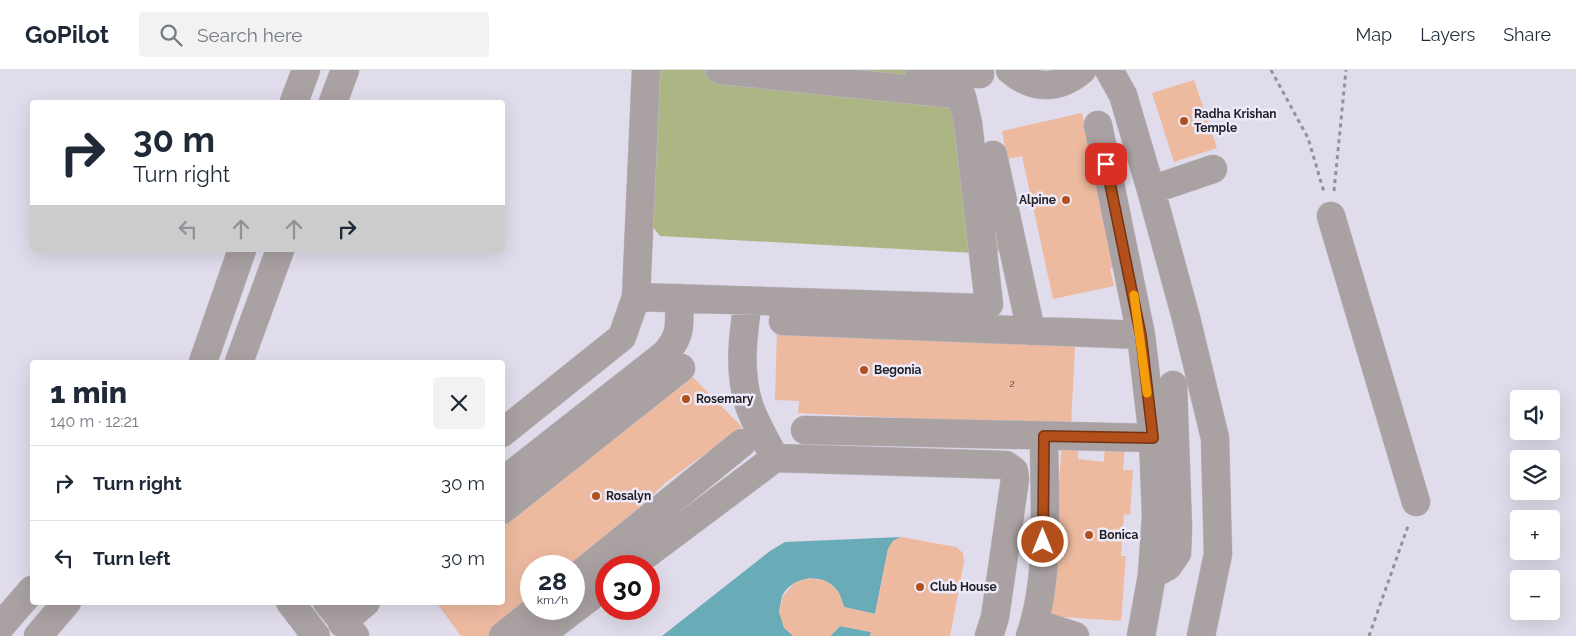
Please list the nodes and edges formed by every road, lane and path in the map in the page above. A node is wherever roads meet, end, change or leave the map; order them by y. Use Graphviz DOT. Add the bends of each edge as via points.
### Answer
graph roads {
  1 [pos="306,70"];
  2 [pos="344,70"];
  3 [pos="646,70"];
  4 [pos="720,70"];
  5 [pos="919,70"];
  6 [pos="1010,70"];
  7 [pos="1082,70"];
  8 [pos="1109,70"];
  9 [pos="1271,70"];
  10 [pos="1346,70"];
  11 [pos="983,72"];
  12 [pos="962,97"];
  13 [pos="295,100"];
  14 [pos="334,100"];
  15 [pos="1098,124"];
  16 [pos="993,155"];
  17 [pos="1213,169"];
  18 [pos="1151,190"];
  19 [pos="1331,216"];
  20 [pos="241,252"];
  21 [pos="279,252"];
  22 [pos="636,297"];
  23 [pos="679,298"];
  24 [pos="748,300"];
  25 [pos="783,321"];
  26 [pos="1031,331"];
  27 [pos="1141,336"];
  28 [pos="204,360"];
  29 [pos="240,360"];
  30 [pos="681,368"];
  31 [pos="1201,380"];
  32 [pos="805,430"];
  33 [pos="505,432"];
  34 [pos="1044,436"];
  35 [pos="1153,438"];
  36 [pos="742,443"];
  37 [pos="774,458"];
  38 [pos="505,480"];
  39 [pos="1416,502"];
  40 [pos="505,508"];
  41 [pos="646,555"];
  42 [pos="585,570"];
  43 [pos="1152,575"];
  44 [pos="30,592"];
  45 [pos="595,593"];
  46 [pos="64,605"];
  47 [pos="292,605"];
  48 [pos="362,605"];
  49 [pos="342,620"];
  50 [pos="523,620"];
  51 [pos="0,628"];
  52 [pos="1032,629"];
  53 [pos="38,636"];
  54 [pos="316,636"];
  55 [pos="503,636"];
  56 [pos="539,636"];
  57 [pos="989,636"];
  58 [pos="1075,636"];
  59 [pos="1141,636"];
  60 [pos="1201,636"];
  61 [pos="1369,636"];
  1 -- 13 [label="street"];
  2 -- 14 [label="street"];
  3 -- 22 [label="street"];
  4 -- 12 [label="street"];
  5 -- 11 [label="street"];
  6 -- 7 [label="street" via="1024,80 1056,85"];
  8 -- 18 [label="street" via="1123,94"];
  9 -- 19 [label="path" via="1308,138"];
  10 -- 19 [label="path"];
  11 -- 12 [label="street"];
  12 -- 24 [label="street" via="968,123 989,300 986,308"];
  15 -- 27 [label="street"];
  16 -- 26 [label="street"];
  17 -- 18 [label="street"];
  18 -- 31 [label="street"];
  19 -- 39 [label="street"];
  20 -- 28 [label="street"];
  21 -- 29 [label="street"];
  22 -- 23 [label="street"];
  22 -- 33 [label="street" via="622,337"];
  23 -- 24 [label="street"];
  23 -- 38 [label="street" via="679,331 676,342 665,354"];
  24 -- 37 [label="street" via="742,346 744,380 749,405"];
  25 -- 26 [label="street"];
  26 -- 27 [label="street"];
  27 -- 35 [label="street"];
  30 -- 40 [label="street"];
  31 -- 43 [label="street" via="1168,385 1177,553 1168,566"];
  31 -- 60 [label="street" via="1215,438 1218,554"];
  32 -- 34 [label="street"];
  34 -- 35 [label="street"];
  34 -- 52 [label="street" via="1043,577"];
  35 -- 43 [label="street" via="1156,516"];
  36 -- 42 [label="street"];
  37 -- 41 [label="street"];
  37 -- 57 [label="street" via="1006,465 1010,468 1015,478 995,617"];
  39 -- 61 [label="path"];
  43 -- 59 [label="street"];
  44 -- 51 [label="street"];
  45 -- 56 [label="street"];
  46 -- 53 [label="street"];
  47 -- 54 [label="street"];
  48 -- 49 [label="street"];
  50 -- 55 [label="street"];
  52 -- 58 [label="street"];
}
